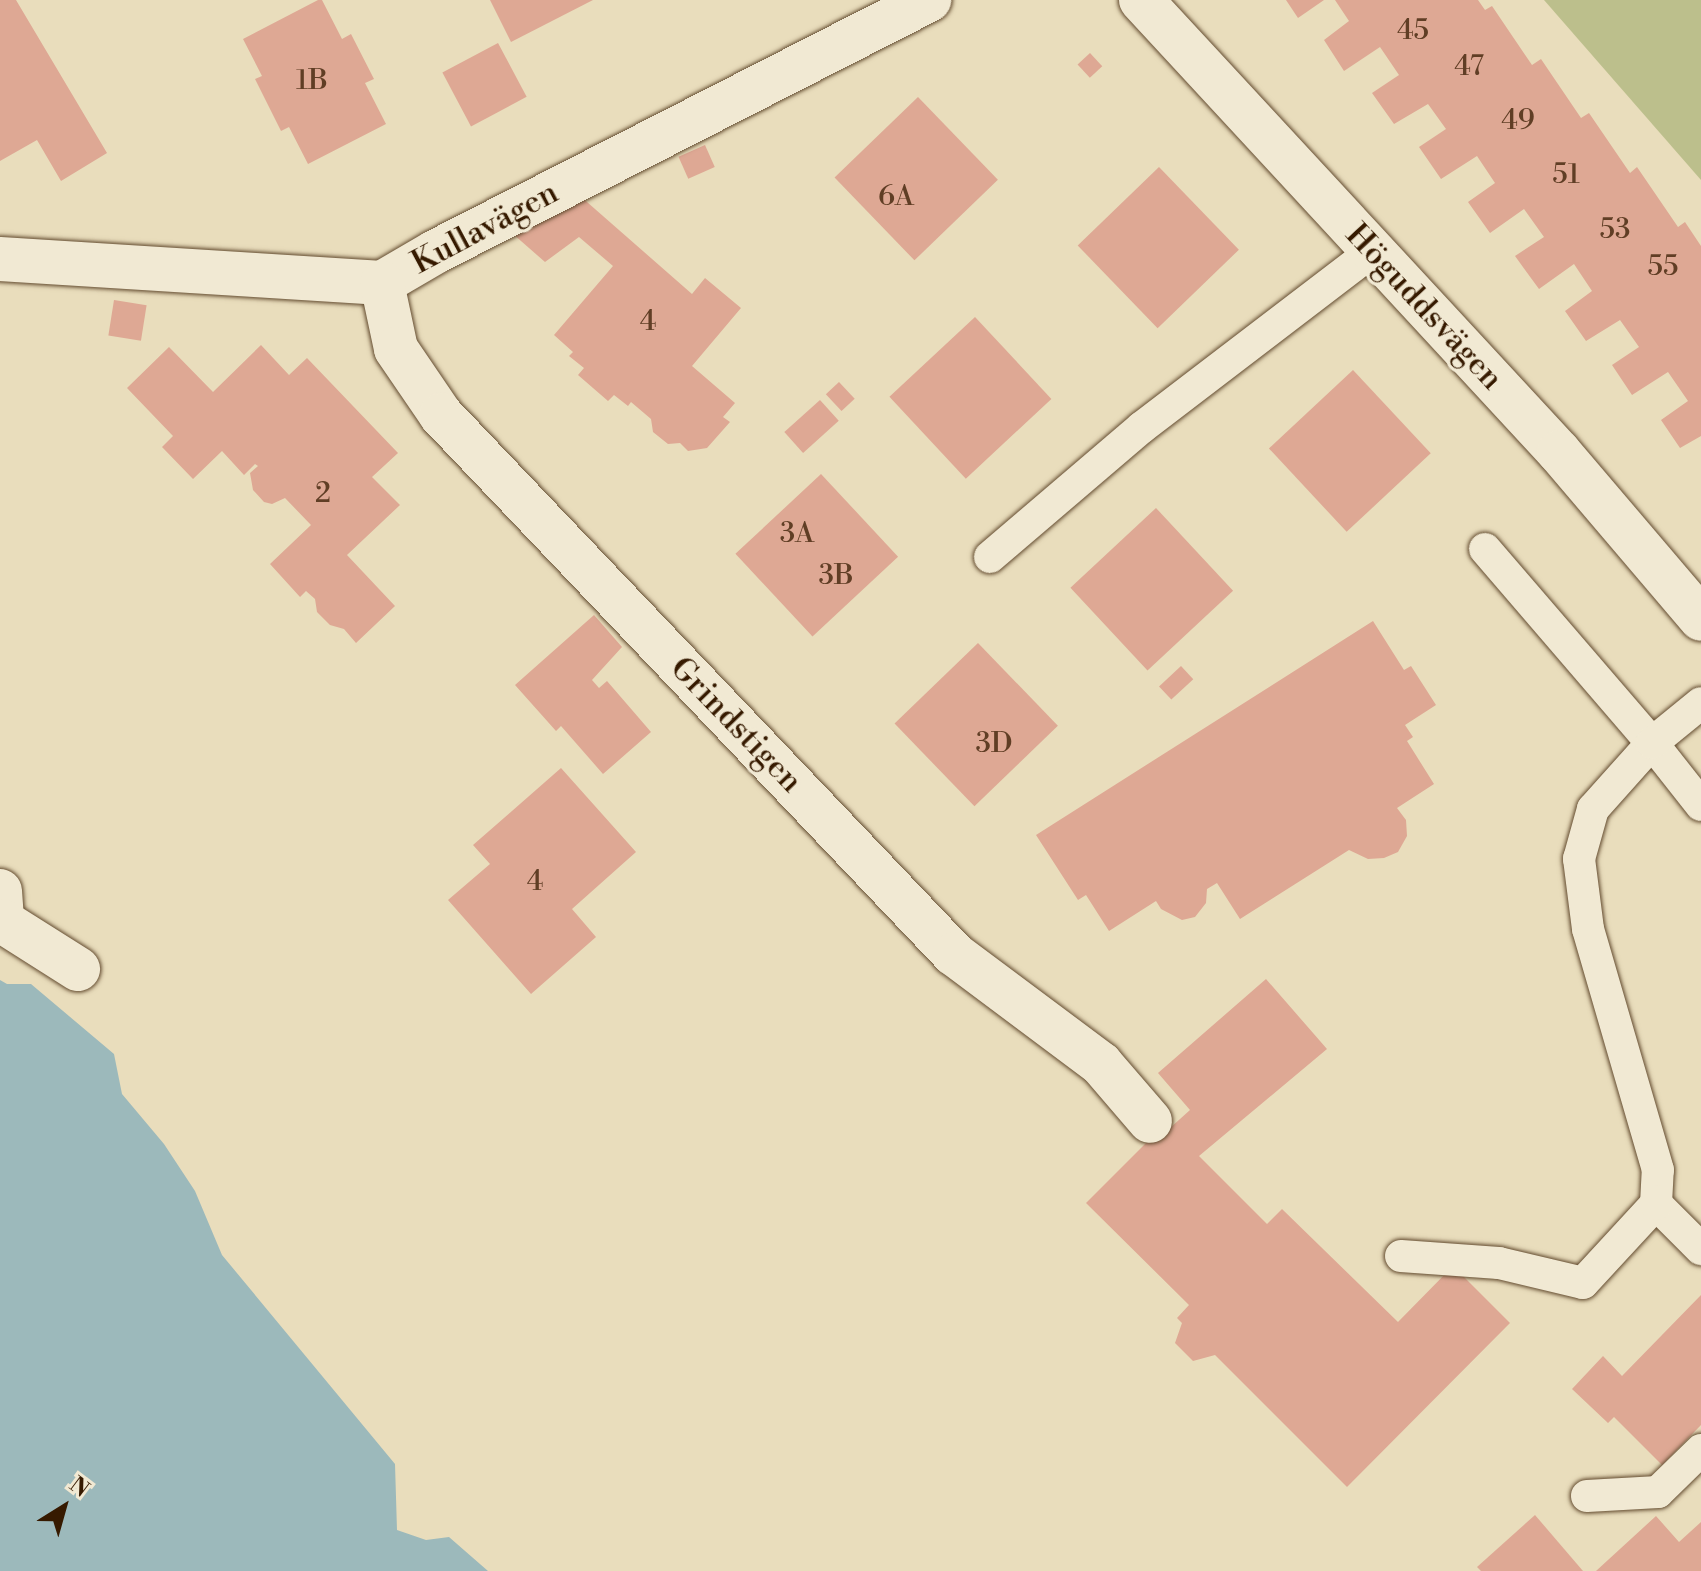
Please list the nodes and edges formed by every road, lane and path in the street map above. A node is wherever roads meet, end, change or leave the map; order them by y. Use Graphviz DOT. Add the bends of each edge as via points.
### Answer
graph roads {
  1 [pos="929,0"];
  2 [pos="1141,0"];
  3 [pos="1371,252"];
  4 [pos="0,259"];
  5 [pos="382,283"];
  6 [pos="1485,549"];
  7 [pos="990,557"];
  8 [pos="1701,619"];
  9 [pos="1701,703"];
  10 [pos="1652,743"];
  11 [pos="1701,805"];
  12 [pos="1,911"];
  13 [pos="78,969"];
  14 [pos="1150,1121"];
  15 [pos="1656,1204"];
  16 [pos="1701,1249"];
  17 [pos="1401,1256"];
  18 [pos="1701,1450"];
  19 [pos="1587,1496"];
  1 -- 5 [label="street, Kullavägen"];
  2 -- 3 [label="street, Höguddsvägen"];
  3 -- 7 [label="lane" via="1141,428"];
  3 -- 8 [label="street, Höguddsvägen" via="1559,452"];
  4 -- 5 [label="street, Kullavägen"];
  5 -- 14 [label="street, Grindstigen" via="396,349 441,415 954,954 1101,1064"];
  6 -- 10 [label="lane"];
  9 -- 10 [label="lane"];
  10 -- 11 [label="lane"];
  10 -- 15 [label="lane" via="1593,809 1579,859 1588,929 1658,1170"];
  12 -- 13 [label="street"];
  15 -- 16 [label="lane"];
  15 -- 17 [label="lane" via="1583,1283 1499,1263"];
  18 -- 19 [label="lane" via="1658,1492"];
}
